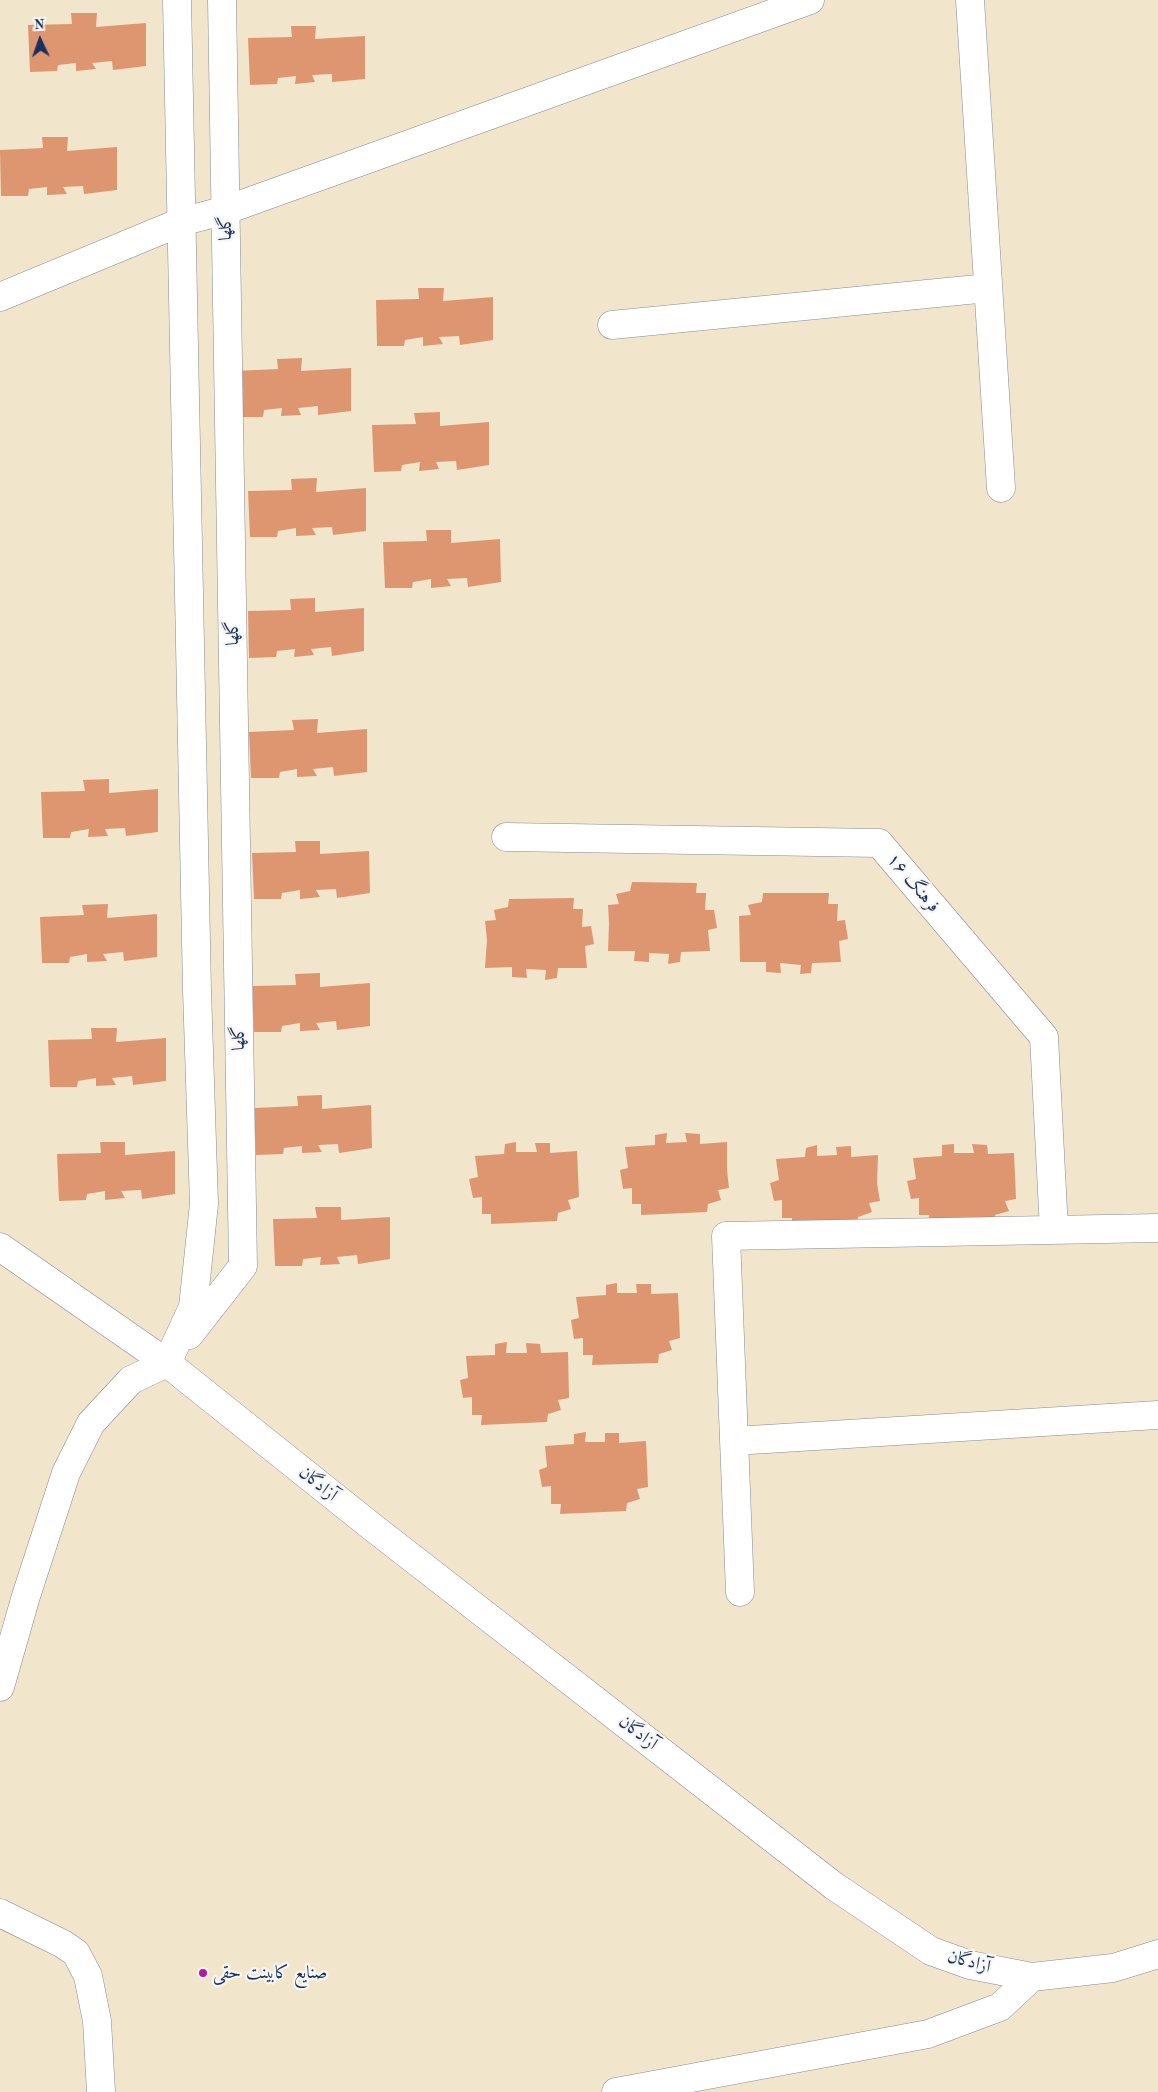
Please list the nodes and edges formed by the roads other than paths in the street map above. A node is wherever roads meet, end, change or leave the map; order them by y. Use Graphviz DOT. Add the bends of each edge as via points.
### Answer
graph roads {
  1 [pos="177,0"];
  2 [pos="222,0"];
  3 [pos="810,0"];
  4 [pos="970,0"];
  5 [pos="226,210"];
  6 [pos="181,222"];
  7 [pos="988,288"];
  8 [pos="0,297"];
  9 [pos="612,325"];
  10 [pos="1001,488"];
  11 [pos="506,837"];
  12 [pos="1158,1228"];
  13 [pos="1054,1230"];
  14 [pos="0,1246"];
  15 [pos="167,1363"];
  16 [pos="1158,1415"];
  17 [pos="734,1441"];
  18 [pos="740,1592"];
  19 [pos="0,1687"];
  20 [pos="0,1913"];
  21 [pos="1158,1954"];
  22 [pos="1032,1977"];
  23 [pos="101,2092"];
  24 [pos="616,2092"];
  1 -- 6 [label="street"];
  2 -- 5 [label="street, گلها"];
  3 -- 5 [label="street"];
  4 -- 7 [label="street"];
  5 -- 6 [label="street"];
  5 -- 15 [label="street, گلها" via="243,1266"];
  6 -- 8 [label="street"];
  6 -- 15 [label="street" via="204,1204 193,1307"];
  7 -- 9 [label="street"];
  7 -- 10 [label="street"];
  11 -- 13 [label="street, فرهنگ ۱۶" via="879,843 1044,1037"];
  12 -- 13 [label="street"];
  13 -- 17 [label="street" via="726,1236"];
  14 -- 15 [label="street, آزادگان"];
  15 -- 19 [label="street" via="131,1380 90,1423 66,1473"];
  15 -- 22 [label="street, آزادگان" via="834,1886 931,1951 970,1965"];
  16 -- 17 [label="street"];
  17 -- 18 [label="street"];
  20 -- 23 [label="street" via="76,1953 88,1976 96,2022"];
  21 -- 22 [label="street, آزادگان" via="1113,1968"];
  22 -- 24 [label="street" via="1000,2007 928,2034"];
}
